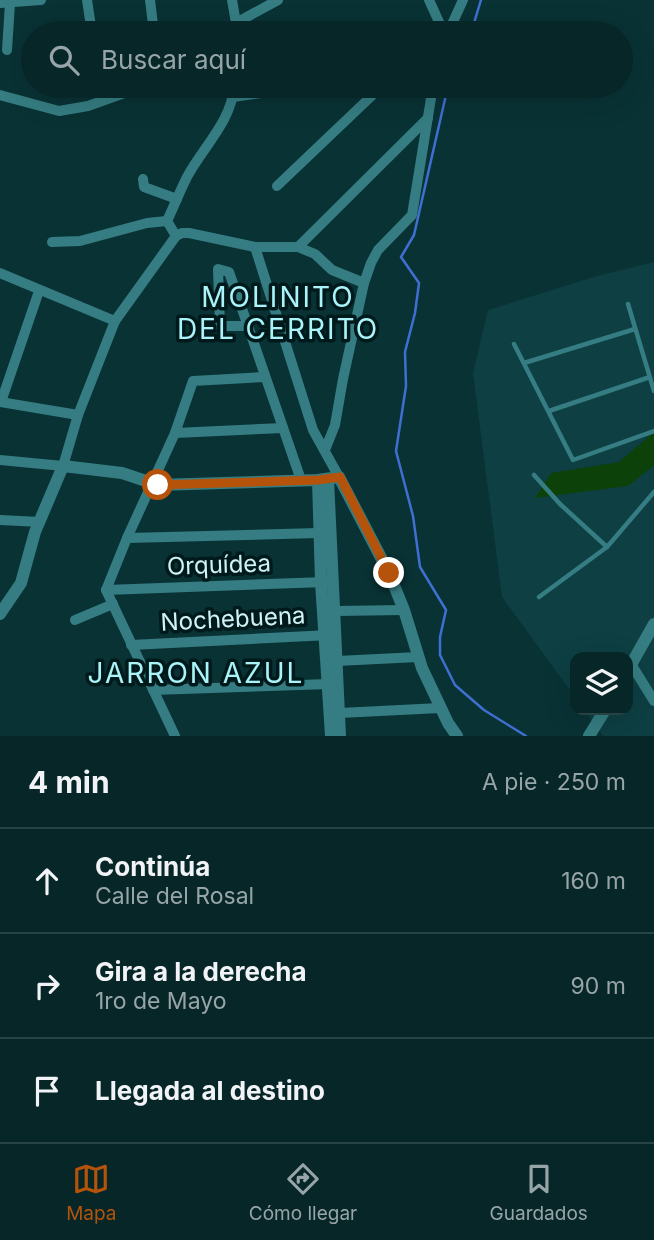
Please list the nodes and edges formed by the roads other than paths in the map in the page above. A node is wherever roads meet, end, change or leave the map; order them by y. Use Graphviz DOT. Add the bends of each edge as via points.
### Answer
graph roads {
  1 [pos="41,0"];
  2 [pos="87,0"];
  3 [pos="150,0"];
  4 [pos="232,0"];
  5 [pos="278,0"];
  6 [pos="429,0"];
  7 [pos="463,0"];
  8 [pos="5,3"];
  9 [pos="90,21"];
  10 [pos="153,21"];
  11 [pos="235,21"];
  12 [pos="246,21"];
  13 [pos="439,21"];
  14 [pos="450,21"];
  15 [pos="7,50"];
  16 [pos="0,95"];
  17 [pos="110,98"];
  18 [pos="231,98"];
  19 [pos="369,98"];
  20 [pos="431,98"];
  21 [pos="428,118"];
  22 [pos="143,178"];
  23 [pos="277,186"];
  24 [pos="177,199"];
  25 [pos="167,221"];
  26 [pos="176,236"];
  27 [pos="52,242"];
  28 [pos="255,247"];
  29 [pos="298,247"];
  30 [pos="0,274"];
  31 [pos="364,283"];
  32 [pos="39,290"];
  33 [pos="628,304"];
  34 [pos="116,321"];
  35 [pos="248,326"];
  36 [pos="635,329"];
  37 [pos="514,344"];
  38 [pos="524,363"];
  39 [pos="265,377"];
  40 [pos="650,377"];
  41 [pos="654,391"];
  42 [pos="0,402"];
  43 [pos="549,411"];
  44 [pos="78,415"];
  45 [pos="283,428"];
  46 [pos="654,431"];
  47 [pos="175,433"];
  48 [pos="325,450"];
  49 [pos="0,460"];
  50 [pos="64,466"];
  51 [pos="534,475"];
  52 [pos="329,479"];
  53 [pos="301,480"];
  54 [pos="151,482"];
  55 [pos="654,492"];
  56 [pos="0,520"];
  57 [pos="40,522"];
  58 [pos="319,533"];
  59 [pos="127,538"];
  60 [pos="607,547"];
  61 [pos="327,582"];
  62 [pos="106,590"];
  63 [pos="539,597"];
  64 [pos="113,604"];
  65 [pos="404,610"];
  66 [pos="335,611"];
  67 [pos="0,614"];
  68 [pos="75,620"];
  69 [pos="654,624"];
  70 [pos="331,635"];
  71 [pos="131,645"];
  72 [pos="418,657"];
  73 [pos="337,662"];
  74 [pos="633,662"];
  75 [pos="633,671"];
  76 [pos="329,684"];
  77 [pos="153,690"];
  78 [pos="654,701"];
  79 [pos="440,708"];
  80 [pos="340,713"];
  81 [pos="602,715"];
  82 [pos="175,736"];
  83 [pos="331,736"];
  84 [pos="340,736"];
  85 [pos="457,736"];
  86 [pos="589,736"];
  1 -- 8 [label="street"];
  2 -- 9 [label="street"];
  3 -- 10 [label="street"];
  4 -- 11 [label="street"];
  5 -- 12 [label="street"];
  6 -- 13 [label="street"];
  7 -- 14 [label="street"];
  8 -- 15 [label="street"];
  16 -- 17 [label="street" via="60,111"];
  18 -- 24 [label="street" via="217,132"];
  19 -- 23 [label="street"];
  20 -- 21 [label="street"];
  21 -- 29 [label="street"];
  21 -- 31 [label="street" via="412,215 378,250"];
  22 -- 24 [label="street" via="144,187"];
  24 -- 25 [label="street"];
  25 -- 26 [label="street"];
  25 -- 27 [label="street" via="80,241"];
  26 -- 28 [label="street" via="189,233"];
  26 -- 34 [label="street"];
  28 -- 29 [label="street"];
  28 -- 48 [label="street" via="313,430"];
  29 -- 31 [label="street" via="315,254 332,270"];
  30 -- 32 [label="street"];
  31 -- 48 [label="street" via="335,425"];
  32 -- 34 [label="street"];
  32 -- 42 [label="street"];
  33 -- 36 [label="lane"];
  34 -- 44 [label="street"];
  35 -- 35 [label="street" via="229,272 218,269 220,326"];
  35 -- 39 [label="street"];
  36 -- 38 [label="lane"];
  36 -- 40 [label="lane"];
  37 -- 38 [label="lane"];
  38 -- 43 [label="lane"];
  39 -- 45 [label="street"];
  39 -- 47 [label="street" via="192,381"];
  40 -- 41 [label="lane"];
  40 -- 43 [label="lane"];
  42 -- 44 [label="street"];
  43 -- 46 [label="lane" via="573,460"];
  44 -- 50 [label="street"];
  45 -- 47 [label="street"];
  45 -- 53 [label="street"];
  47 -- 54 [label="street"];
  48 -- 52 [label="street"];
  49 -- 50 [label="street"];
  50 -- 54 [label="street" via="122,473"];
  50 -- 57 [label="street"];
  51 -- 60 [label="lane"];
  52 -- 53 [label="street"];
  52 -- 58 [label="street"];
  52 -- 61 [label="street"];
  52 -- 65 [label="street" via="389,573"];
  53 -- 54 [label="street"];
  54 -- 59 [label="street"];
  55 -- 60 [label="lane"];
  56 -- 57 [label="street"];
  57 -- 67 [label="street" via="21,583"];
  58 -- 59 [label="street"];
  58 -- 61 [label="street"];
  59 -- 62 [label="street"];
  60 -- 63 [label="lane"];
  61 -- 62 [label="street, Orquídea"];
  61 -- 66 [label="street"];
  61 -- 70 [label="street"];
  62 -- 64 [label="street"];
  64 -- 68 [label="street"];
  64 -- 71 [label="street"];
  65 -- 66 [label="street"];
  65 -- 72 [label="street"];
  66 -- 70 [label="street"];
  69 -- 74 [label="street"];
  70 -- 71 [label="street, Nochebuena"];
  70 -- 73 [label="street"];
  70 -- 76 [label="street"];
  71 -- 77 [label="street"];
  72 -- 73 [label="street"];
  72 -- 79 [label="street"];
  73 -- 80 [label="street"];
  75 -- 78 [label="street"];
  76 -- 77 [label="street"];
  76 -- 83 [label="street"];
  77 -- 82 [label="street"];
  79 -- 80 [label="street"];
  79 -- 85 [label="street"];
  80 -- 84 [label="street"];
  81 -- 86 [label="street"];
}
